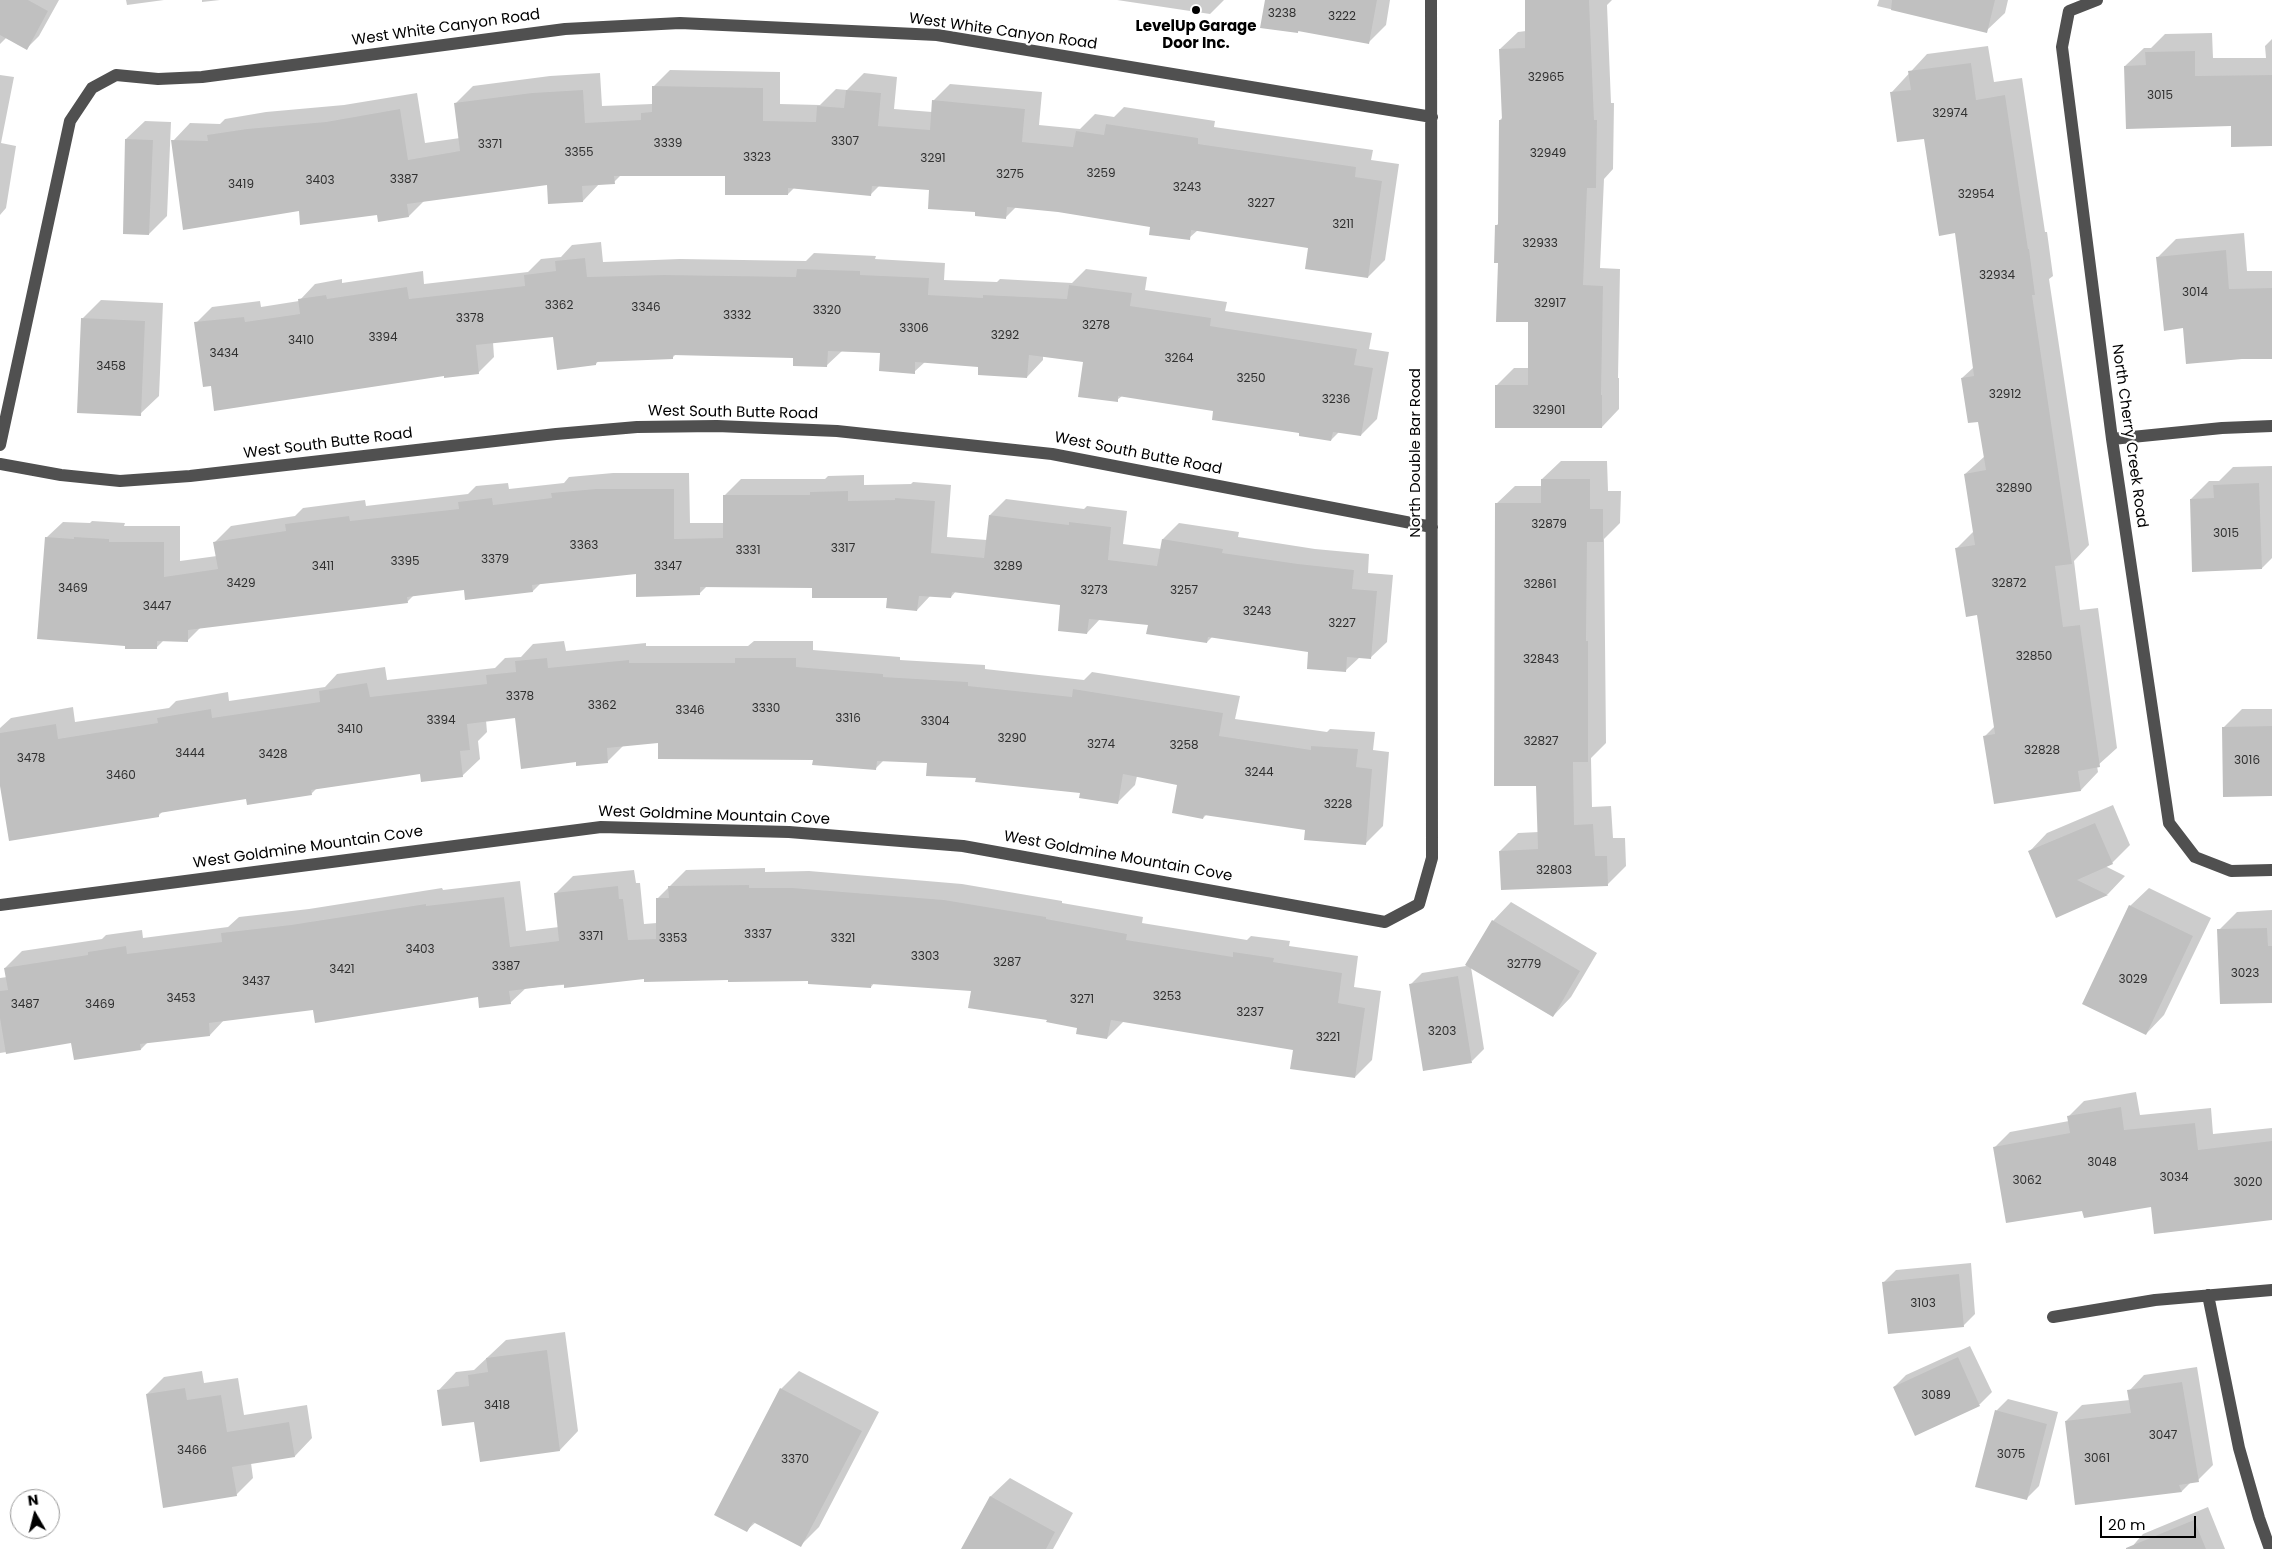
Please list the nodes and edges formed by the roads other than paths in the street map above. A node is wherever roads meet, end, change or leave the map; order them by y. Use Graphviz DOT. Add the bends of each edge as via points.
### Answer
graph roads {
  1 [pos="1431,0"];
  2 [pos="2097,0"];
  3 [pos="1432,117"];
  4 [pos="2272,426"];
  5 [pos="2112,439"];
  6 [pos="0,445"];
  7 [pos="0,464"];
  8 [pos="1432,527"];
  9 [pos="2272,870"];
  10 [pos="1419,904"];
  11 [pos="0,905"];
  12 [pos="2272,1290"];
  13 [pos="2208,1295"];
  14 [pos="2053,1317"];
  15 [pos="2270,1549"];
  1 -- 3 [label="street, North Double Bar Road"];
  2 -- 5 [label="street, North Cherry Creek Road" via="2069,11 2062,47"];
  3 -- 6 [label="street, West White Canyon Road" via="937,35 680,22 564,29 202,77 158,79 116,75 92,88 70,121"];
  3 -- 8 [label="street, North Double Bar Road"];
  4 -- 5 [label="street"];
  5 -- 9 [label="street, North Cherry Creek Road" via="2168,823 2195,857 2231,871"];
  7 -- 8 [label="street, West South Butte Road" via="120,481 637,427 828,430 1052,454"];
  8 -- 10 [label="street, North Double Bar Road" via="1432,858"];
  10 -- 11 [label="street, West Goldmine Mountain Cove" via="1385,922 964,846 789,832 601,827"];
  12 -- 13 [label="street"];
  13 -- 14 [label="street"];
  13 -- 15 [label="street" via="2239,1448"];
}
